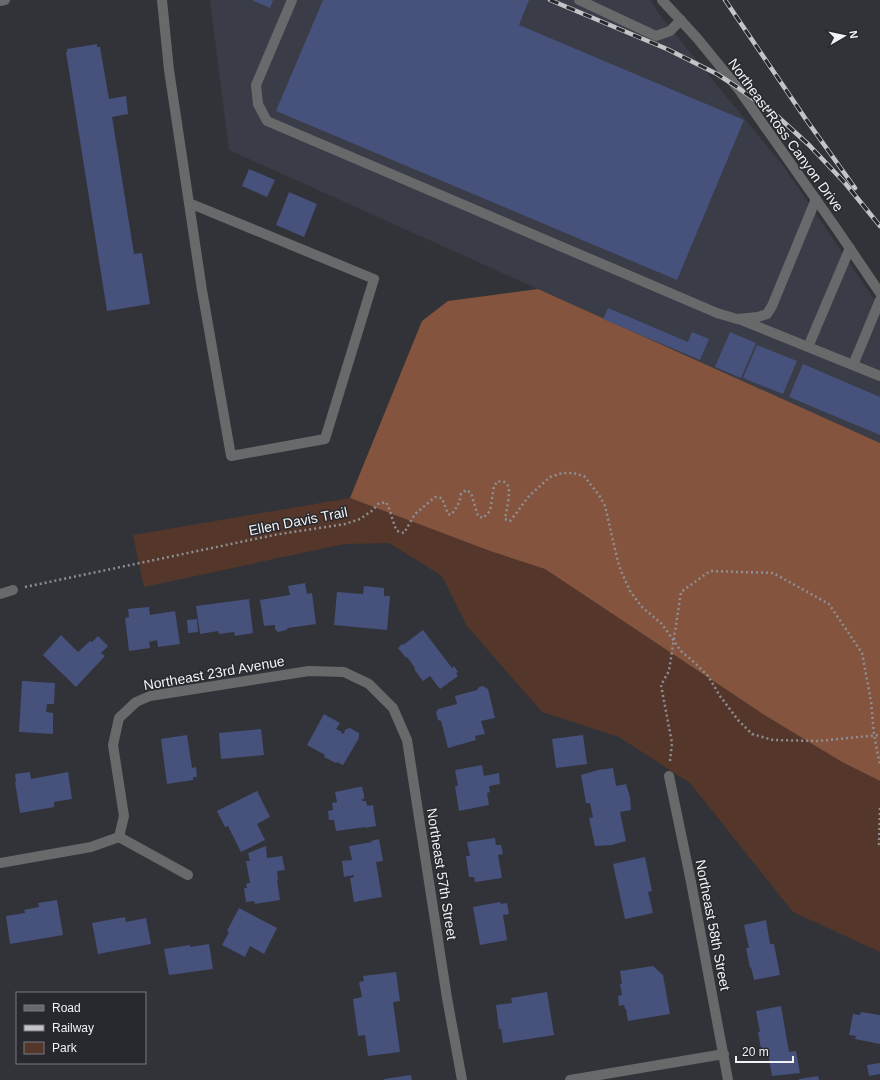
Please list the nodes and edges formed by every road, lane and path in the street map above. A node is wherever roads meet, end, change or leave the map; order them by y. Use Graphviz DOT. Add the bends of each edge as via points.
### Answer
graph roads {
  1 [pos="5,0"];
  2 [pos="162,0"];
  3 [pos="292,0"];
  4 [pos="579,0"];
  5 [pos="662,0"];
  6 [pos="0,1"];
  7 [pos="681,20"];
  8 [pos="816,199"];
  9 [pos="189,203"];
  10 [pos="850,248"];
  11 [pos="880,293"];
  12 [pos="880,300"];
  13 [pos="737,319"];
  14 [pos="808,347"];
  15 [pos="853,365"];
  16 [pos="880,376"];
  17 [pos="13,590"];
  18 [pos="0,594"];
  19 [pos="673,641"];
  20 [pos="369,684"];
  21 [pos="880,734"];
  22 [pos="874,735"];
  23 [pos="880,765"];
  24 [pos="669,776"];
  25 [pos="880,808"];
  26 [pos="120,837"];
  27 [pos="880,846"];
  28 [pos="0,863"];
  29 [pos="188,875"];
  30 [pos="724,1054"];
  31 [pos="462,1080"];
  32 [pos="570,1080"];
  33 [pos="728,1080"];
  1 -- 6 [label="street"];
  2 -- 9 [label="street" via="169,70"];
  3 -- 13 [label="street" via="256,85 258,104 267,121 717,313"];
  4 -- 7 [label="street" via="656,36 670,31"];
  5 -- 7 [label="street, Northeast Ross Canyon Drive"];
  7 -- 8 [label="street, Northeast Ross Canyon Drive" via="737,87"];
  8 -- 10 [label="street, Northeast Ross Canyon Drive"];
  8 -- 13 [label="street" via="767,314"];
  9 -- 9 [label="street" via="231,456 325,439 374,279"];
  10 -- 11 [label="street, Northeast Ross Canyon Drive"];
  10 -- 14 [label="street"];
  12 -- 15 [label="street"];
  13 -- 14 [label="street"];
  14 -- 15 [label="street"];
  15 -- 16 [label="street"];
  17 -- 18 [label="street"];
  17 -- 19 [label="path, Ellen Davis Trail" via="258,538 345,524 360,519 378,504 386,502 397,531 404,533 415,514 435,497 442,498 448,514 451,515 460,501 461,494 466,490 471,493 478,516 483,518 490,511 494,486 498,482 507,484 509,491 505,519 510,521 528,497 550,477 573,473 584,476 605,506 618,562 630,591 642,607 662,624"];
  19 -- 22 [label="path, Ellen Davis Trail" via="708,676 738,720 752,734 773,740 817,741"];
  19 -- 22 [label="path" via="680,592 710,571 773,573 829,604 862,653"];
  19 -- 24 [label="path" via="669,671 661,685 672,743"];
  20 -- 26 [label="street, Northeast 23rd Avenue" via="344,672 310,671 150,696 136,702 120,718 113,745 124,816"];
  20 -- 31 [label="street, Northeast 57th Street" via="393,708 407,740"];
  21 -- 22 [label="path, Ellen Davis Trail"];
  22 -- 23 [label="path"];
  24 -- 30 [label="street, Northeast 58th Street"];
  25 -- 27 [label="path"];
  26 -- 28 [label="street" via="91,847"];
  26 -- 29 [label="street"];
  30 -- 32 [label="street"];
  30 -- 33 [label="street, Northeast 58th Street"];
}
